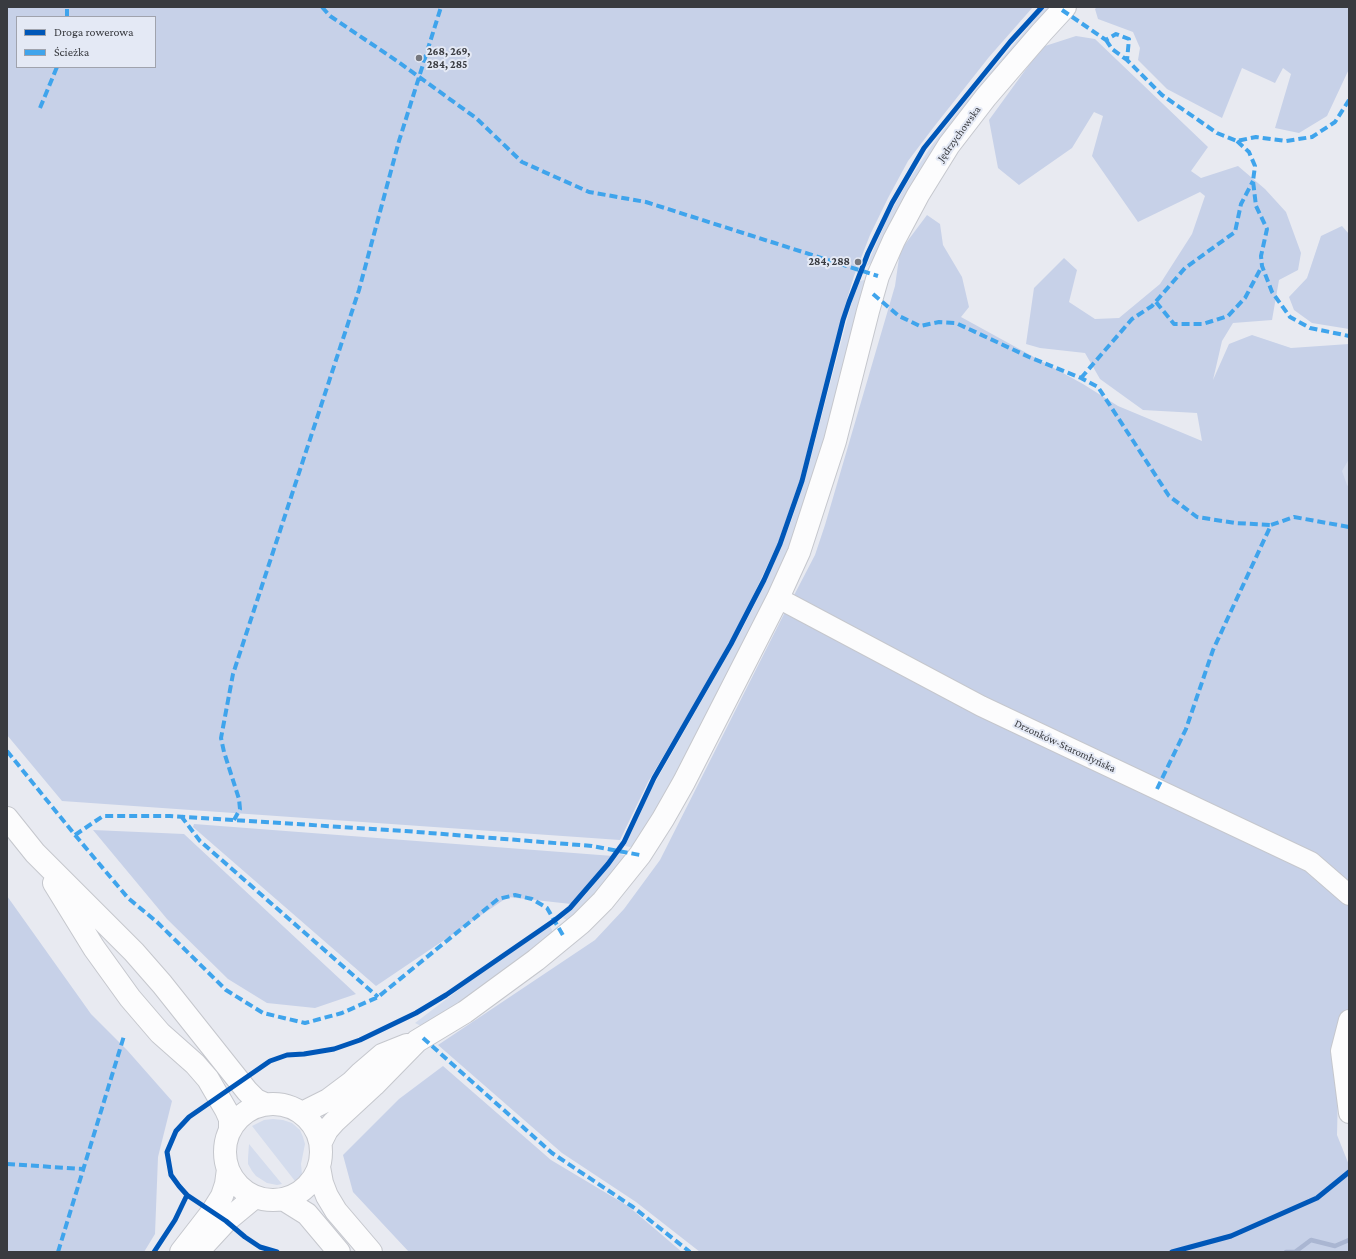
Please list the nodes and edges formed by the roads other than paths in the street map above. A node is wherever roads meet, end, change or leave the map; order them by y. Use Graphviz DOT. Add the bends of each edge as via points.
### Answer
graph roads {
  1 [pos="1065,7"];
  2 [pos="778,598"];
  3 [pos="7,818"];
  4 [pos="35,853"];
  5 [pos="1349,895"];
  6 [pos="1349,1020"];
  7 [pos="418,1042"];
  8 [pos="264,1104"];
  9 [pos="1349,1113"];
  10 [pos="302,1114"];
  11 [pos="230,1129"];
  12 [pos="321,1142"];
  13 [pos="319,1167"];
  14 [pos="228,1170"];
  15 [pos="255,1197"];
  16 [pos="284,1199"];
  17 [pos="182,1252"];
  18 [pos="198,1252"];
  19 [pos="339,1252"];
  20 [pos="371,1252"];
  1 -- 2 [label="main road, Jędrzychowska" via="986,97 949,145 901,227 878,276 835,441 799,552"];
  2 -- 5 [label="lane, Drzonków-Staromłyńska" via="981,706 1312,862"];
  2 -- 7 [label="main road, Jędrzychowska" via="684,782 640,855 622,878 603,901 560,941 465,1012"];
  3 -- 4 [label="main road"];
  4 -- 8 [label="main road" via="134,952 247,1091"];
  4 -- 11 [label="main road" via="84,932 130,998 160,1033 196,1064 208,1079 230,1119"];
  6 -- 9 [label="lane" via="1341,1051"];
  7 -- 10 [label="main road" via="382,1055 328,1100"];
  7 -- 12 [label="main road" via="334,1122"];
  8 -- 10 [label="main road" via="291,1107"];
  8 -- 11 [label="main road" via="252,1108"];
  10 -- 12 [label="main road" via="317,1130"];
  11 -- 14 [label="main road" via="225,1149"];
  12 -- 13 [label="main road" via="322,1155"];
  13 -- 16 [label="main road" via="304,1189"];
  13 -- 20 [label="main road" via="322,1183 333,1206"];
  14 -- 15 [label="main road" via="241,1189"];
  14 -- 17 [label="main road" via="222,1196"];
  15 -- 16 [label="main road" via="269,1200"];
  15 -- 18 [label="main road" via="226,1221"];
  16 -- 19 [label="main road" via="307,1214"];
}
